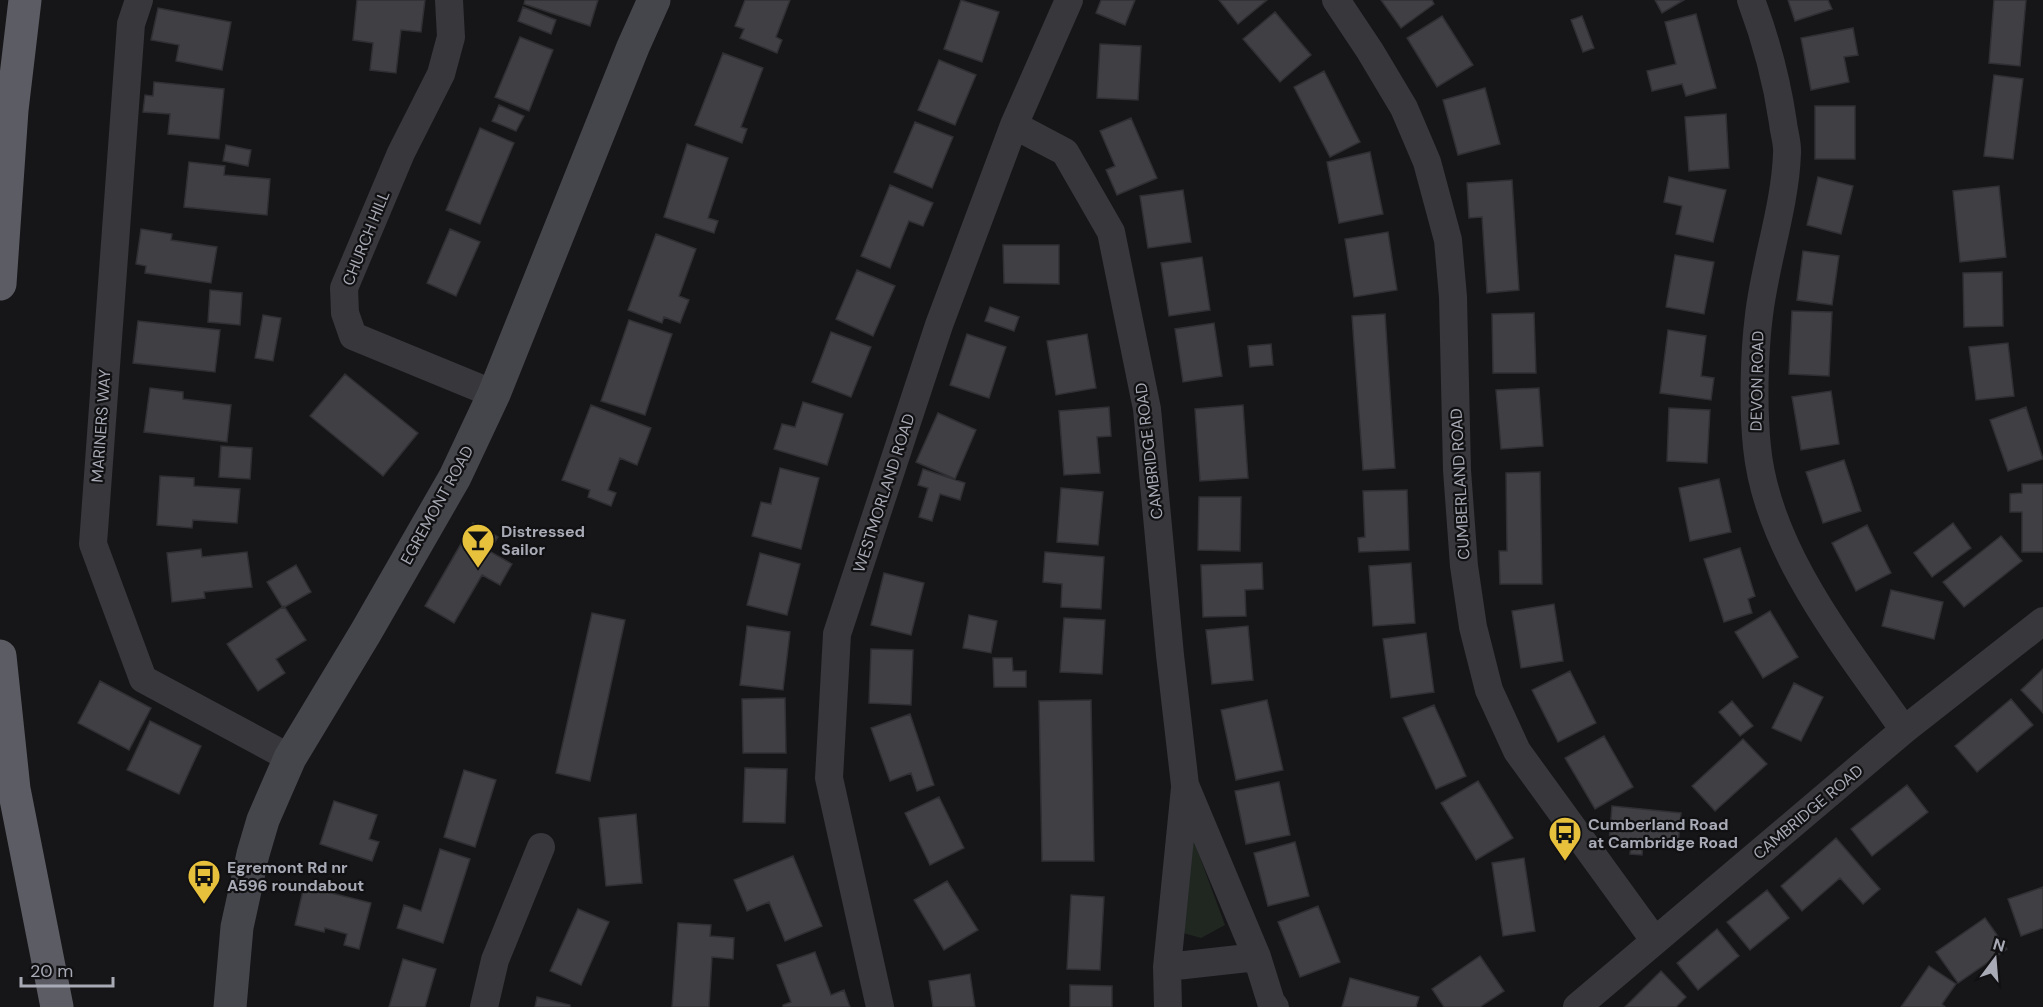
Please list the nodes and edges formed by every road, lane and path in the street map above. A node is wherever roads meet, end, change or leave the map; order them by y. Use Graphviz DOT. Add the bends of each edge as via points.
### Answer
graph roads {
  1 [pos="25,0"];
  2 [pos="139,0"];
  3 [pos="449,0"];
  4 [pos="654,0"];
  5 [pos="1069,0"];
  6 [pos="1336,0"];
  7 [pos="1751,0"];
  8 [pos="1014,125"];
  9 [pos="0,284"];
  10 [pos="494,394"];
  11 [pos="2043,621"];
  12 [pos="0,656"];
  13 [pos="1904,730"];
  14 [pos="290,758"];
  15 [pos="1185,785"];
  16 [pos="541,847"];
  17 [pos="1655,941"];
  18 [pos="1257,957"];
  19 [pos="1167,967"];
  20 [pos="57,1007"];
  21 [pos="230,1007"];
  22 [pos="484,1007"];
  23 [pos="880,1007"];
  24 [pos="1168,1007"];
  25 [pos="1275,1007"];
  26 [pos="1577,1007"];
  1 -- 9 [label="highway" via="12,110"];
  2 -- 14 [label="street, MARINERS WAY" via="131,24 93,544 143,679"];
  3 -- 10 [label="street, CHURCH HILL" via="451,37 441,74 401,153 344,288 345,313 353,336"];
  4 -- 10 [label="main road, EGREMONT ROAD"];
  5 -- 8 [label="street, WESTMORLAND ROAD"];
  6 -- 17 [label="street, CUMBERLAND ROAD" via="1404,108 1427,162 1448,240 1464,566 1473,627 1489,690 1517,752"];
  7 -- 13 [label="street, DEVON ROAD" via="1778,91 1788,153 1759,315 1755,390 1759,458 1769,504 1790,554 1812,594"];
  8 -- 15 [label="street, CAMBRIDGE ROAD" via="1065,152 1111,232 1147,409"];
  8 -- 23 [label="street, WESTMORLAND ROAD" via="939,325 837,634 829,778"];
  10 -- 14 [label="main road, EGREMONT ROAD" via="455,477"];
  11 -- 13 [label="street, CAMBRIDGE ROAD"];
  12 -- 20 [label="highway" via="14,789"];
  13 -- 17 [label="street, CAMBRIDGE ROAD"];
  14 -- 21 [label="main road, EGREMONT ROAD" via="264,820 244,889"];
  15 -- 18 [label="street, CAMBRIDGE ROAD"];
  15 -- 19 [label="street, CAMBRIDGE ROAD"];
  16 -- 22 [label="street" via="495,960"];
  17 -- 26 [label="street, CAMBRIDGE ROAD"];
  18 -- 19 [label="street"];
  18 -- 25 [label="street, CAMBRIDGE ROAD"];
  19 -- 24 [label="street, CAMBRIDGE ROAD"];
}
